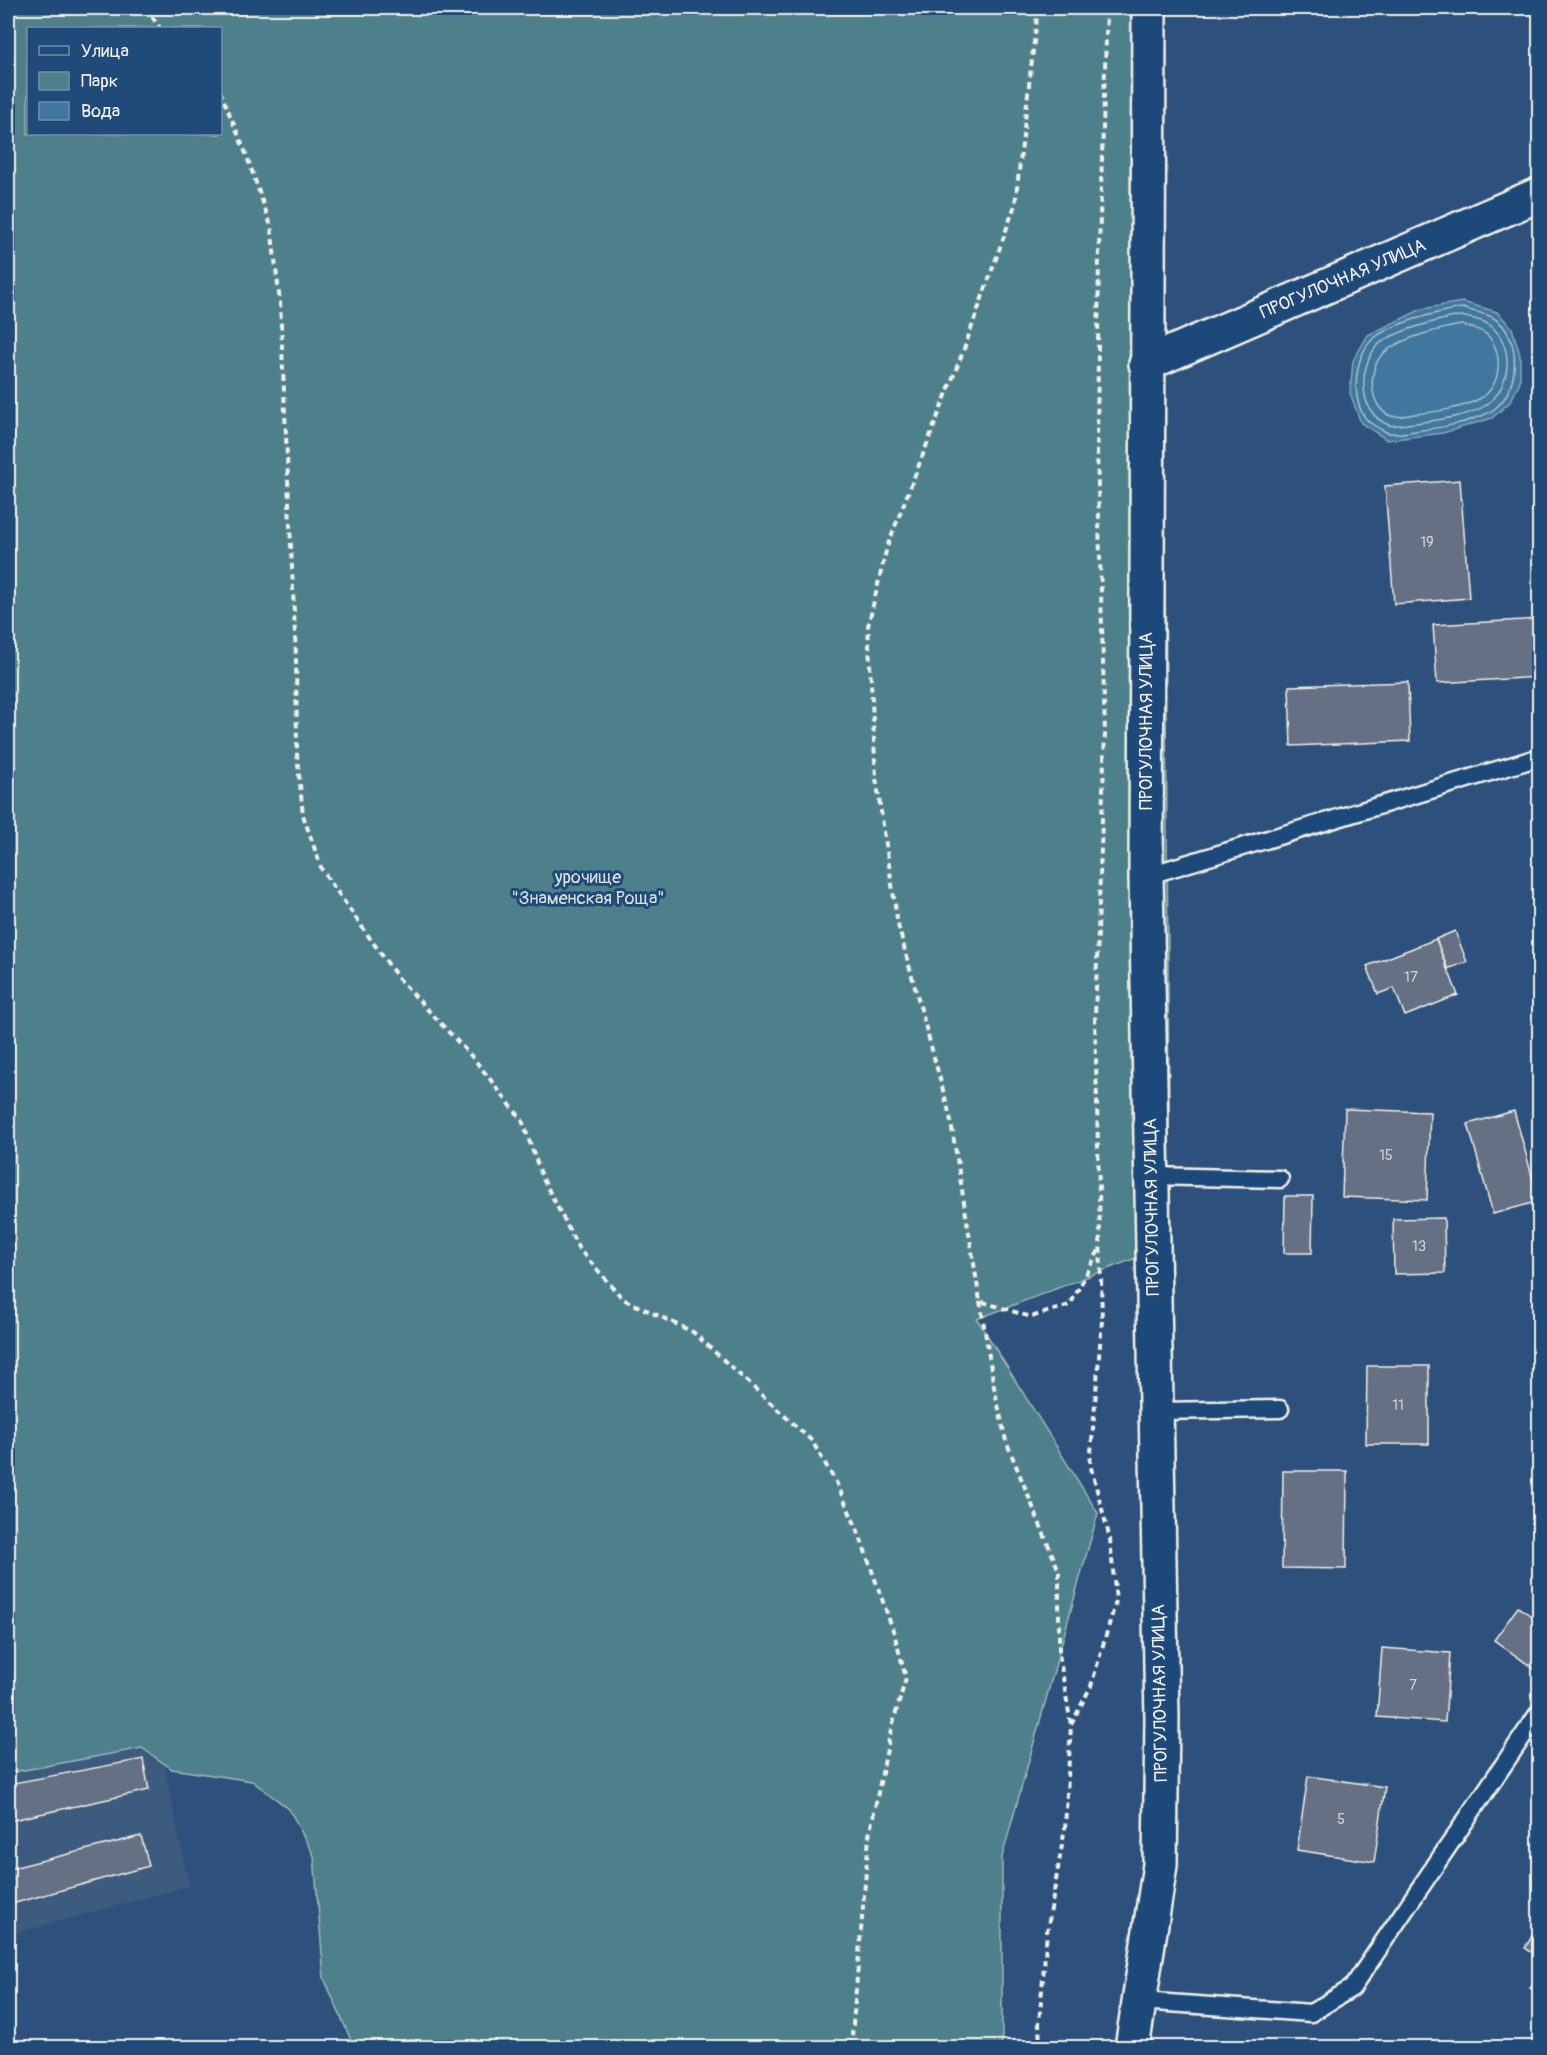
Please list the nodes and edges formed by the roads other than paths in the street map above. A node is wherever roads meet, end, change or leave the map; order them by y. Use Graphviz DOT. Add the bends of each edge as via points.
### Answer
graph roads {
  1 [pos="1149,8"];
  2 [pos="1539,194"];
  3 [pos="1146,364"];
  4 [pos="1539,757"];
  5 [pos="1146,876"];
  6 [pos="1151,1176"];
  7 [pos="1280,1179"];
  8 [pos="1280,1409"];
  9 [pos="1156,1411"];
  10 [pos="1539,1711"];
  11 [pos="1140,2001"];
  12 [pos="1132,2048"];
  1 -- 3 [label="street, ПРОГУЛОЧНАЯ УЛИЦА"];
  2 -- 3 [label="street, ПРОГУЛОЧНАЯ УЛИЦА"];
  3 -- 5 [label="street, ПРОГУЛОЧНАЯ УЛИЦА"];
  4 -- 5 [label="lane"];
  5 -- 6 [label="street, ПРОГУЛОЧНАЯ УЛИЦА"];
  6 -- 7 [label="lane"];
  6 -- 9 [label="street, ПРОГУЛОЧНАЯ УЛИЦА"];
  8 -- 9 [label="lane"];
  9 -- 11 [label="street, ПРОГУЛОЧНАЯ УЛИЦА" via="1162,1719 1160,1865"];
  10 -- 11 [label="lane" via="1352,1988 1311,2013"];
  11 -- 12 [label="street, ПРОГУЛОЧНАЯ УЛИЦА"];
}
